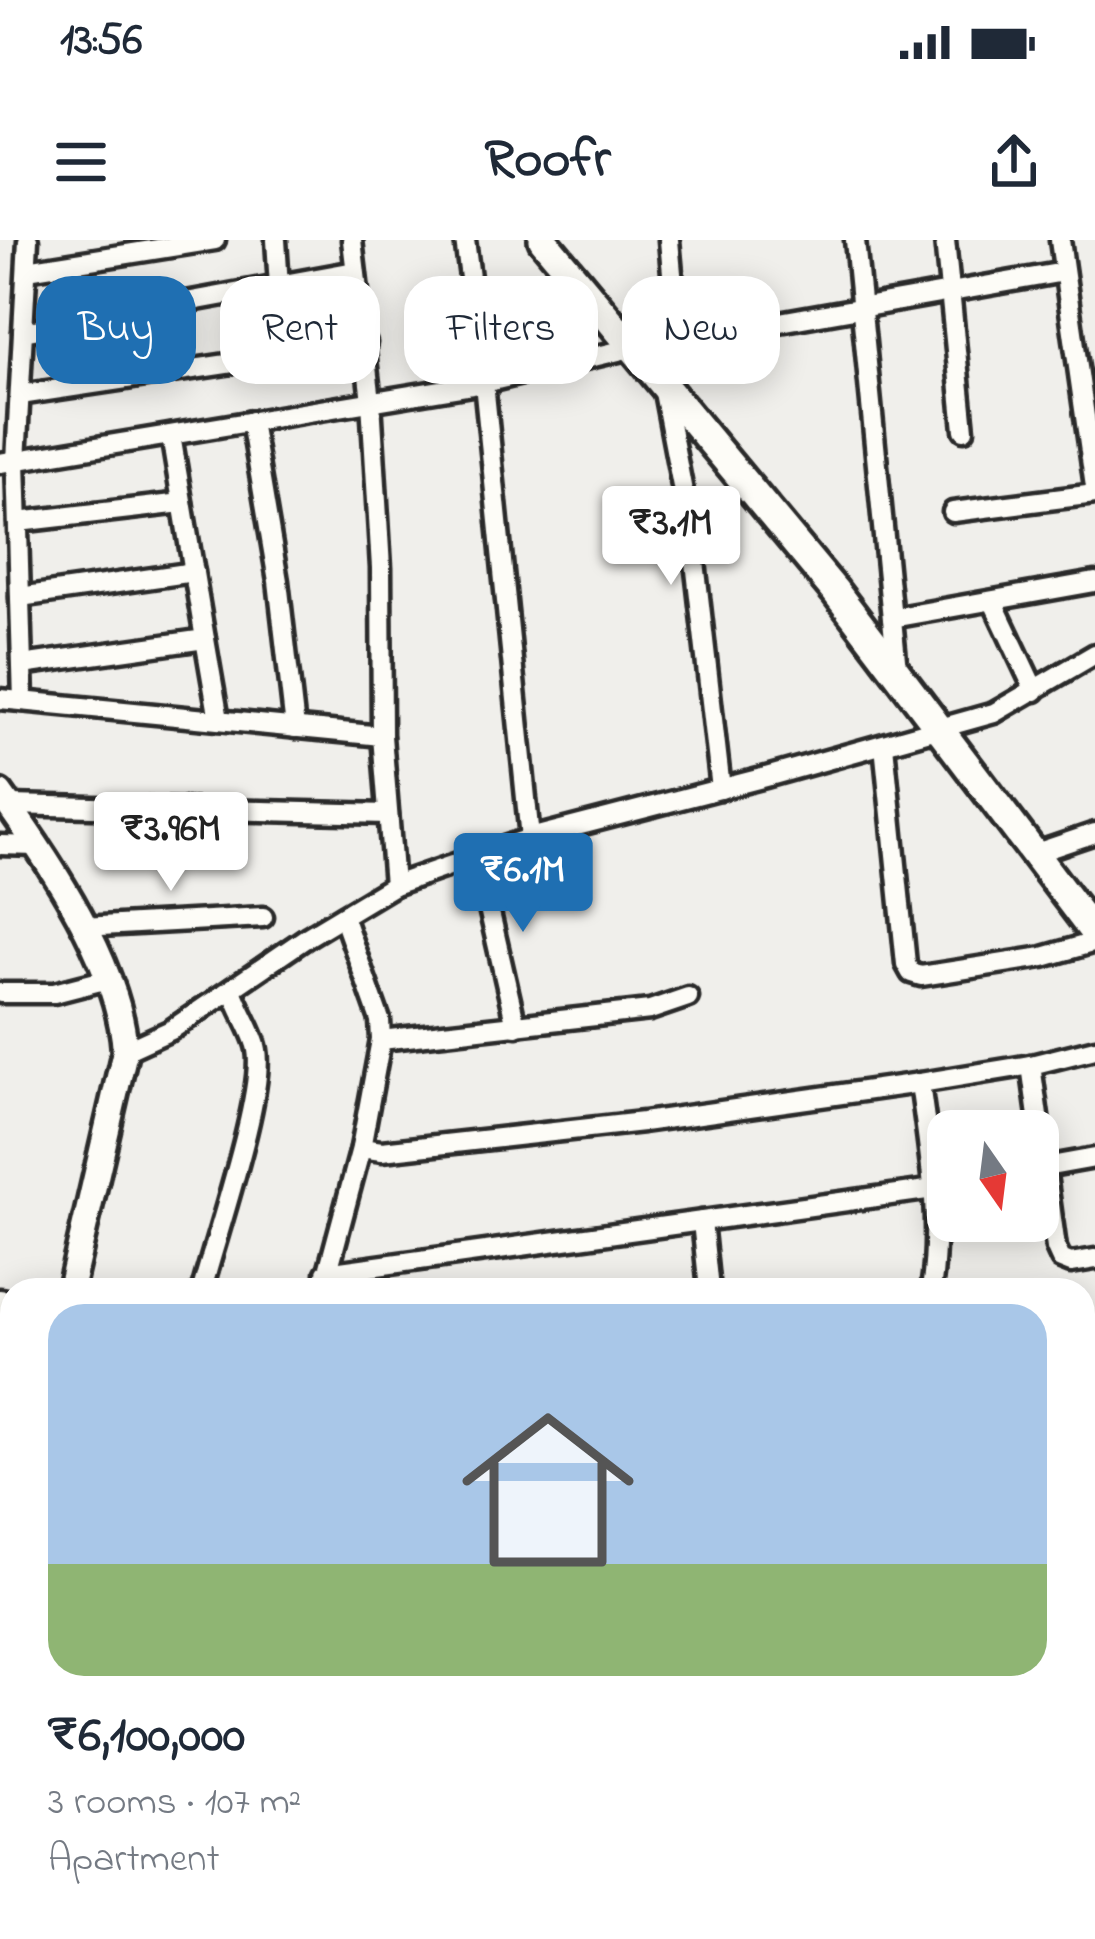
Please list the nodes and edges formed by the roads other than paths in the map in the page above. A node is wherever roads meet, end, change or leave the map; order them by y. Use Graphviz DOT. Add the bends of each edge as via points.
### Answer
graph roads {
  1 [pos="28,240"];
  2 [pos="215,240"];
  3 [pos="276,240"];
  4 [pos="352,240"];
  5 [pos="465,240"];
  6 [pos="543,240"];
  7 [pos="669,240"];
  8 [pos="856,240"];
  9 [pos="945,240"];
  10 [pos="1060,240"];
  11 [pos="27,269"];
  12 [pos="355,271"];
  13 [pos="1064,272"];
  14 [pos="278,276"];
  15 [pos="330,276"];
  16 [pos="356,276"];
  17 [pos="470,276"];
  18 [pos="672,276"];
  19 [pos="950,292"];
  20 [pos="220,297"];
  21 [pos="862,308"];
  22 [pos="780,322"];
  23 [pos="23,332"];
  24 [pos="1095,332"];
  25 [pos="1072,336"];
  26 [pos="622,337"];
  27 [pos="220,365"];
  28 [pos="370,384"];
  29 [pos="472,384"];
  30 [pos="484,384"];
  31 [pos="663,384"];
  32 [pos="664,384"];
  33 [pos="20,395"];
  34 [pos="371,401"];
  35 [pos="251,421"];
  36 [pos="964,430"];
  37 [pos="171,435"];
  38 [pos="8,462"];
  39 [pos="1094,472"];
  40 [pos="1095,490"];
  41 [pos="182,503"];
  42 [pos="953,512"];
  43 [pos="18,522"];
  44 [pos="194,572"];
  45 [pos="1095,582"];
  46 [pos="20,597"];
  47 [pos="993,602"];
  48 [pos="892,618"];
  49 [pos="205,639"];
  50 [pos="1095,654"];
  51 [pos="22,665"];
  52 [pos="897,670"];
  53 [pos="1035,691"];
  54 [pos="0,699"];
  55 [pos="23,701"];
  56 [pos="219,721"];
  57 [pos="295,728"];
  58 [pos="941,728"];
  59 [pos="382,736"];
  60 [pos="884,745"];
  61 [pos="721,789"];
  62 [pos="4,799"];
  63 [pos="388,814"];
  64 [pos="1095,832"];
  65 [pos="530,838"];
  66 [pos="0,845"];
  67 [pos="37,846"];
  68 [pos="1033,854"];
  69 [pos="477,856"];
  70 [pos="394,885"];
  71 [pos="343,916"];
  72 [pos="262,917"];
  73 [pos="82,927"];
  74 [pos="1095,938"];
  75 [pos="108,979"];
  76 [pos="232,989"];
  77 [pos="0,993"];
  78 [pos="688,998"];
  79 [pos="516,1026"];
  80 [pos="381,1040"];
  81 [pos="1095,1049"];
  82 [pos="125,1051"];
  83 [pos="1031,1065"];
  84 [pos="920,1083"];
  85 [pos="1037,1110"];
  86 [pos="927,1136"];
  87 [pos="361,1148"];
  88 [pos="1095,1158"];
  89 [pos="1059,1164"];
  90 [pos="927,1190"];
  91 [pos="702,1221"];
  92 [pos="935,1242"];
  93 [pos="1054,1242"];
  94 [pos="1095,1259"];
  95 [pos="73,1278"];
  96 [pos="205,1278"];
  97 [pos="325,1278"];
  98 [pos="349,1278"];
  99 [pos="708,1278"];
  100 [pos="933,1278"];
  1 -- 11 [label="street"];
  2 -- 11 [label="street"];
  3 -- 14 [label="street"];
  4 -- 12 [label="street"];
  5 -- 17 [label="street"];
  6 -- 26 [label="main road"];
  7 -- 18 [label="street"];
  8 -- 21 [label="street"];
  9 -- 19 [label="street"];
  10 -- 13 [label="street"];
  11 -- 23 [label="street"];
  12 -- 15 [label="street"];
  12 -- 16 [label="street"];
  13 -- 19 [label="street"];
  13 -- 25 [label="street"];
  19 -- 21 [label="street"];
  19 -- 36 [label="street"];
  20 -- 23 [label="street"];
  21 -- 22 [label="street"];
  21 -- 48 [label="street"];
  23 -- 33 [label="street"];
  24 -- 25 [label="street"];
  25 -- 39 [label="street"];
  27 -- 33 [label="street"];
  28 -- 34 [label="street"];
  29 -- 34 [label="street"];
  30 -- 65 [label="street"];
  31 -- 61 [label="street" via="693,544"];
  32 -- 52 [label="main road"];
  33 -- 38 [label="street"];
  34 -- 35 [label="street"];
  34 -- 59 [label="street"];
  35 -- 37 [label="street"];
  35 -- 57 [label="street"];
  37 -- 38 [label="street"];
  37 -- 41 [label="street"];
  38 -- 43 [label="street"];
  39 -- 40 [label="street"];
  40 -- 42 [label="street"];
  41 -- 43 [label="street"];
  41 -- 44 [label="street"];
  43 -- 46 [label="street"];
  44 -- 46 [label="street"];
  44 -- 49 [label="street"];
  45 -- 47 [label="street"];
  46 -- 51 [label="street"];
  47 -- 48 [label="street"];
  47 -- 53 [label="street"];
  48 -- 52 [label="street"];
  49 -- 51 [label="street"];
  49 -- 56 [label="street"];
  50 -- 53 [label="street"];
  51 -- 55 [label="street"];
  52 -- 58 [label="main road"];
  53 -- 58 [label="street"];
  54 -- 55 [label="street"];
  55 -- 56 [label="street"];
  56 -- 57 [label="street"];
  57 -- 59 [label="street"];
  58 -- 60 [label="street"];
  58 -- 68 [label="main road"];
  59 -- 63 [label="street"];
  60 -- 61 [label="street"];
  60 -- 74 [label="street" via="911,973 1043,957"];
  61 -- 65 [label="street"];
  62 -- 63 [label="street"];
  62 -- 67 [label="street"];
  63 -- 70 [label="street"];
  64 -- 68 [label="street"];
  65 -- 69 [label="street"];
  66 -- 67 [label="street"];
  67 -- 73 [label="street"];
  68 -- 74 [label="main road"];
  69 -- 70 [label="street"];
  69 -- 79 [label="street"];
  70 -- 71 [label="street"];
  71 -- 76 [label="street"];
  71 -- 80 [label="street"];
  72 -- 73 [label="street"];
  73 -- 75 [label="street"];
  75 -- 77 [label="street" via="54,993"];
  75 -- 82 [label="street"];
  76 -- 82 [label="street"];
  76 -- 96 [label="street" via="257,1047 257,1084"];
  78 -- 79 [label="street"];
  79 -- 80 [label="street"];
  80 -- 87 [label="street"];
  81 -- 83 [label="street"];
  82 -- 95 [label="street"];
  83 -- 84 [label="street"];
  83 -- 85 [label="street"];
  84 -- 86 [label="street"];
  84 -- 87 [label="street" via="644,1122"];
  87 -- 97 [label="street"];
  88 -- 89 [label="street"];
  90 -- 91 [label="street"];
  91 -- 98 [label="street"];
  91 -- 99 [label="street"];
  92 -- 100 [label="street"];
  93 -- 94 [label="street" via="1060,1259"];
}
